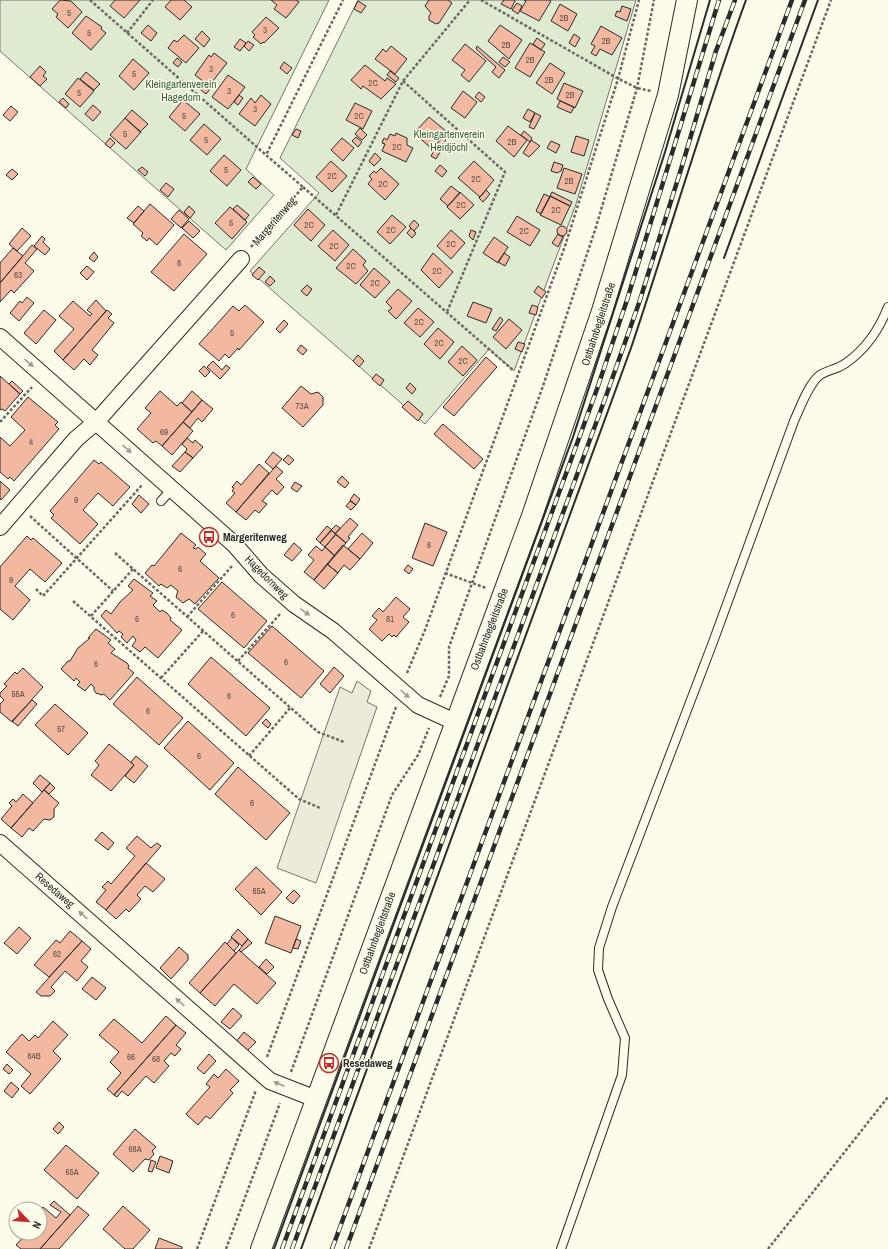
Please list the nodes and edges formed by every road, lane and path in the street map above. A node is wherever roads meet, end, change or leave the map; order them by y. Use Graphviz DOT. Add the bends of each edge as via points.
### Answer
graph roads {
  1 [pos="90,0"];
  2 [pos="153,0"];
  3 [pos="343,0"];
  4 [pos="470,0"];
  5 [pos="481,0"];
  6 [pos="639,0"];
  7 [pos="654,0"];
  8 [pos="687,0"];
  9 [pos="831,0"];
  10 [pos="127,33"];
  11 [pos="618,79"];
  12 [pos="403,81"];
  13 [pos="636,88"];
  14 [pos="668,95"];
  15 [pos="266,155"];
  16 [pos="303,187"];
  17 [pos="336,215"];
  18 [pos="241,259"];
  19 [pos="888,307"];
  20 [pos="447,312"];
  21 [pos="0,337"];
  22 [pos="514,371"];
  23 [pos="32,387"];
  24 [pos="0,422"];
  25 [pos="96,422"];
  26 [pos="143,484"];
  27 [pos="172,489"];
  28 [pos="161,502"];
  29 [pos="18,506"];
  30 [pos="0,527"];
  31 [pos="115,553"];
  32 [pos="243,554"];
  33 [pos="77,557"];
  34 [pos="133,569"];
  35 [pos="445,573"];
  36 [pos="471,583"];
  37 [pos="487,588"];
  38 [pos="36,589"];
  39 [pos="113,591"];
  40 [pos="73,600"];
  41 [pos="291,601"];
  42 [pos="91,616"];
  43 [pos="187,617"];
  44 [pos="203,631"];
  45 [pos="238,661"];
  46 [pos="161,678"];
  47 [pos="401,691"];
  48 [pos="290,708"];
  49 [pos="434,714"];
  50 [pos="455,722"];
  51 [pos="344,742"];
  52 [pos="249,756"];
  53 [pos="320,808"];
  54 [pos="0,843"];
  55 [pos="266,1058"];
  56 [pos="258,1086"];
  57 [pos="286,1087"];
  58 [pos="888,1096"];
  59 [pos="316,1099"];
  60 [pos="197,1249"];
  61 [pos="226,1249"];
  62 [pos="261,1249"];
  63 [pos="369,1249"];
  64 [pos="561,1249"];
  65 [pos="768,1249"];
  1 -- 10 [label="path, Margeritenweg"];
  2 -- 10 [label="path"];
  3 -- 15 [label="path"];
  4 -- 12 [label="path"];
  5 -- 11 [label="path"];
  6 -- 11 [label="path"];
  7 -- 13 [label="path"];
  8 -- 14 [label="street, Ostbahnbegleitstraße"];
  9 -- 63 [label="path"];
  10 -- 15 [label="path, Margeritenweg"];
  11 -- 13 [label="path"];
  11 -- 35 [label="path" via="563,253"];
  12 -- 17 [label="path"];
  12 -- 20 [label="path" via="506,172"];
  13 -- 14 [label="path"];
  13 -- 36 [label="path" via="573,298"];
  14 -- 50 [label="street, Ostbahnbegleitstraße" via="602,311 532,516"];
  15 -- 16 [label="path, Margeritenweg"];
  16 -- 17 [label="path"];
  16 -- 18 [label="path, Margeritenweg"];
  17 -- 20 [label="path"];
  18 -- 25 [label="street"];
  19 -- 64 [label="lane" via="869,343 845,364 819,376 807,393 794,421 612,907 599,948 598,970 625,1038 622,1076"];
  20 -- 22 [label="path"];
  21 -- 25 [label="street, Hagedornweg, one-way"];
  23 -- 24 [label="path"];
  25 -- 27 [label="street, Hagedornweg, one-way"];
  25 -- 29 [label="street" via="76,439"];
  26 -- 33 [label="path"];
  27 -- 28 [label="lane"];
  27 -- 32 [label="street, Hagedornweg"];
  29 -- 30 [label="street"];
  29 -- 33 [label="path"];
  31 -- 34 [label="path"];
  32 -- 41 [label="street, Hagedornweg" via="261,575"];
  32 -- 43 [label="path"];
  33 -- 38 [label="path" via="43,596"];
  33 -- 39 [label="path"];
  34 -- 39 [label="path"];
  34 -- 43 [label="path"];
  35 -- 36 [label="path"];
  35 -- 47 [label="path"];
  36 -- 37 [label="path"];
  36 -- 49 [label="path" via="449,647 448,676"];
  39 -- 42 [label="path"];
  40 -- 42 [label="path"];
  41 -- 45 [label="path"];
  41 -- 47 [label="street, Hagedornweg, one-way" via="333,631"];
  42 -- 46 [label="path"];
  43 -- 44 [label="path"];
  44 -- 45 [label="path"];
  44 -- 46 [label="path"];
  45 -- 48 [label="path"];
  46 -- 52 [label="path"];
  47 -- 49 [label="street, Hagedornweg, one-way"];
  47 -- 55 [label="path"];
  48 -- 51 [label="path" via="318,732"];
  48 -- 52 [label="path"];
  49 -- 50 [label="street, Hagedornweg"];
  49 -- 57 [label="path" via="418,755 392,795"];
  50 -- 59 [label="street, Ostbahnbegleitstraße"];
  52 -- 53 [label="path" via="299,799"];
  57 -- 54 [label="street, Resedaweg, one-way" via="270,1081 250,1064"];
  56 -- 60 [label="path"];
  57 -- 59 [label="street, Resedaweg"];
  57 -- 61 [label="path"];
  58 -- 65 [label="path"];
  59 -- 62 [label="street, Ostbahnbegleitstraße"];
}
